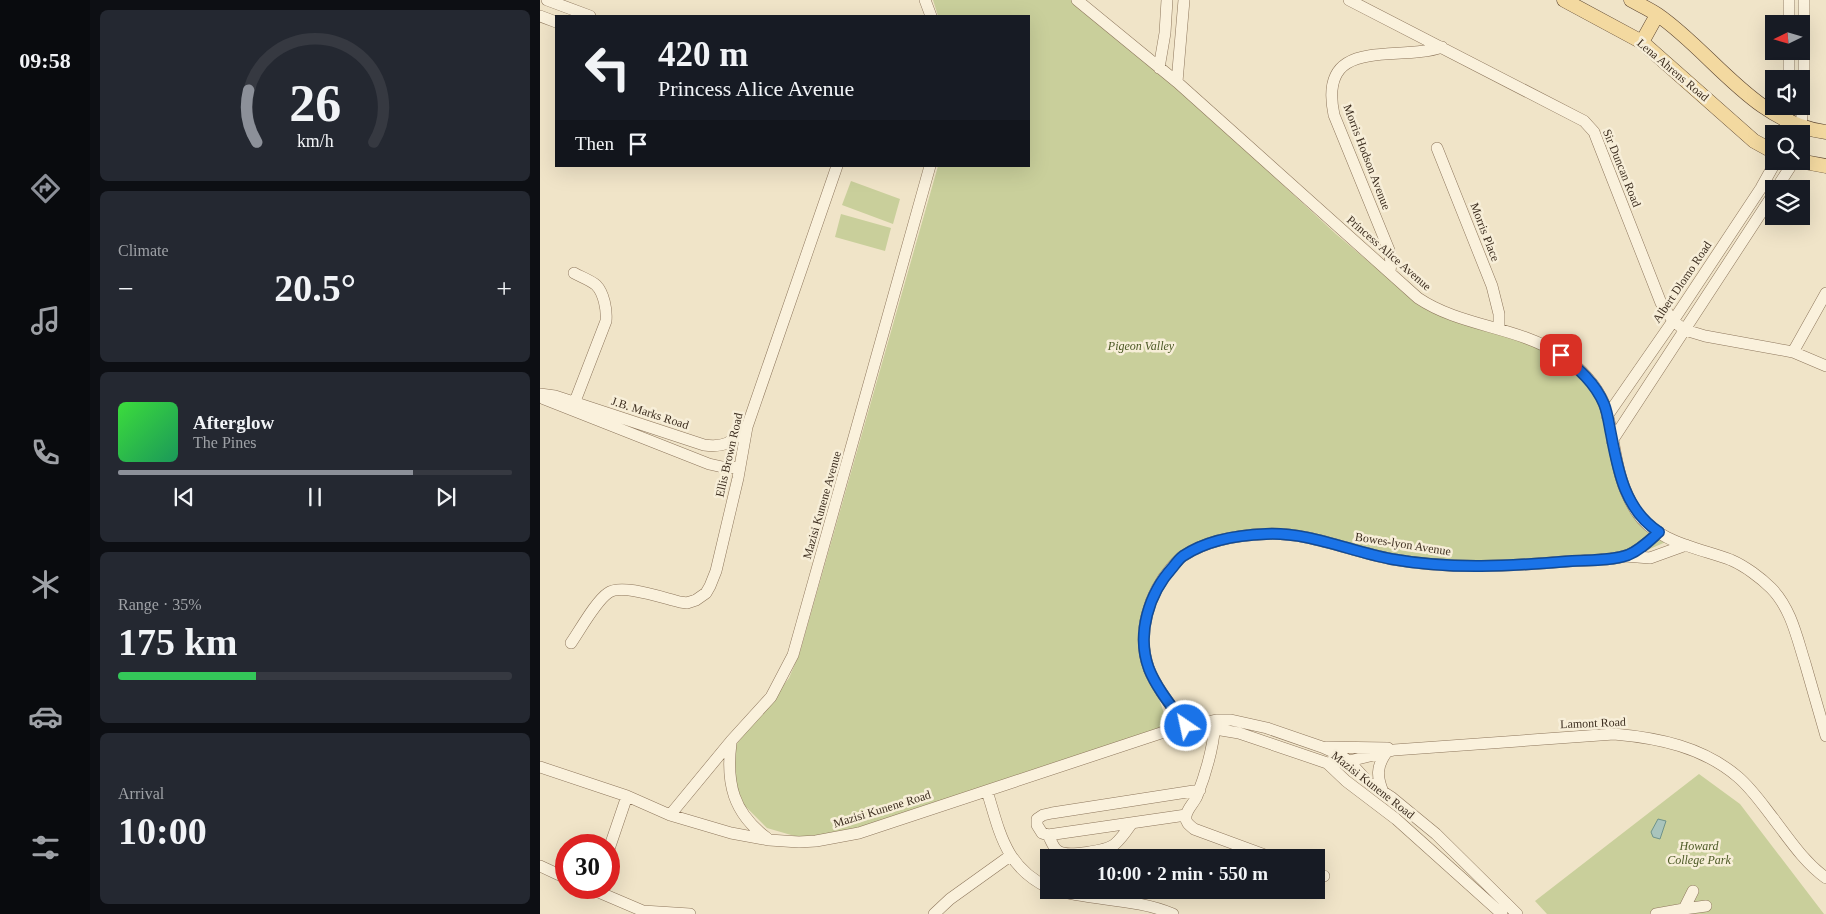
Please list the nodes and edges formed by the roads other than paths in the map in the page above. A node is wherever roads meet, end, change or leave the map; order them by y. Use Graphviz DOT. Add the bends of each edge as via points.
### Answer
graph roads {
  1 [pos="547,0"];
  2 [pos="926,0"];
  3 [pos="1077,0"];
  4 [pos="1168,0"];
  5 [pos="1184,0"];
  6 [pos="1349,0"];
  7 [pos="1564,0"];
  8 [pos="1631,0"];
  9 [pos="1789,4"];
  10 [pos="1804,4"];
  11 [pos="587,15"];
  12 [pos="931,15"];
  13 [pos="1658,15"];
  14 [pos="540,16"];
  15 [pos="555,22"];
  16 [pos="1642,42"];
  17 [pos="1442,47"];
  18 [pos="1159,68"];
  19 [pos="1177,82"];
  20 [pos="1786,120"];
  21 [pos="1801,125"];
  22 [pos="1810,131"];
  23 [pos="1826,132"];
  24 [pos="1765,147"];
  25 [pos="1437,148"];
  26 [pos="1810,163"];
  27 [pos="1826,166"];
  28 [pos="837,167"];
  29 [pos="930,167"];
  30 [pos="1771,170"];
  31 [pos="1765,207"];
  32 [pos="1390,272"];
  33 [pos="574,273"];
  34 [pos="1826,293"];
  35 [pos="1674,321"];
  36 [pos="1500,328"];
  37 [pos="1685,330"];
  38 [pos="1793,352"];
  39 [pos="1826,366"];
  40 [pos="545,399"];
  41 [pos="573,406"];
  42 [pos="1607,416"];
  43 [pos="747,427"];
  44 [pos="1612,441"];
  45 [pos="740,467"];
  46 [pos="1659,532"];
  47 [pos="1686,545"];
  48 [pos="1625,556"];
  49 [pos="571,643"];
  50 [pos="1215,724"];
  51 [pos="1186,726"];
  52 [pos="1826,736"];
  53 [pos="731,741"];
  54 [pos="1322,747"];
  55 [pos="1390,752"];
  56 [pos="1349,761"];
  57 [pos="1327,764"];
  58 [pos="540,767"];
  59 [pos="1200,790"];
  60 [pos="987,791"];
  61 [pos="1383,792"];
  62 [pos="627,796"];
  63 [pos="1404,808"];
  64 [pos="670,815"];
  65 [pos="1186,815"];
  66 [pos="1396,818"];
  67 [pos="1132,823"];
  68 [pos="614,834"];
  69 [pos="1436,834"];
  70 [pos="1048,835"];
  71 [pos="769,840"];
  72 [pos="1425,845"];
  73 [pos="1248,849"];
  74 [pos="1010,856"];
  75 [pos="1466,864"];
  76 [pos="540,866"];
  77 [pos="555,873"];
  78 [pos="1457,874"];
  79 [pos="1826,878"];
  80 [pos="1040,882"];
  81 [pos="1693,891"];
  82 [pos="615,899"];
  83 [pos="1111,899"];
  84 [pos="1706,906"];
  85 [pos="1684,910"];
  86 [pos="690,914"];
  87 [pos="934,914"];
  88 [pos="1173,914"];
  89 [pos="1502,914"];
  90 [pos="1516,914"];
  91 [pos="1656,914"];
  1 -- 11 [label="street"];
  2 -- 12 [label="street"];
  3 -- 18 [label="street, Princess Alice Avenue"];
  4 -- 18 [label="street"];
  5 -- 19 [label="street"];
  6 -- 17 [label="street, Sir Duncan Road"];
  7 -- 16 [label="main road, Lena Ahrens Road"];
  8 -- 13 [label="main road"];
  9 -- 10 [label="street"];
  10 -- 21 [label="street"];
  13 -- 16 [label="main road"];
  13 -- 20 [label="main road" via="1759,104"];
  14 -- 15 [label="street"];
  16 -- 24 [label="main road, Lena Ahrens Road"];
  17 -- 32 [label="street, Morris Hodson Avenue" via="1357,58 1340,68 1333,81 1331,101 1334,115 1388,250"];
  17 -- 35 [label="street, Sir Duncan Road" via="1584,121 1594,132 1661,303"];
  18 -- 19 [label="street, Princess Alice Avenue"];
  19 -- 32 [label="street, Princess Alice Avenue"];
  22 -- 23 [label="main road"];
  25 -- 36 [label="street, Morris Place" via="1492,286"];
  26 -- 27 [label="main road"];
  28 -- 43 [label="street, Ellis Brown Road"];
  29 -- 53 [label="street, Mazisi Kunene Avenue" via="793,655 770,697"];
  30 -- 35 [label="street, Albert Dlomo Road"];
  31 -- 37 [label="street"];
  32 -- 36 [label="street, Princess Alice Avenue" via="1426,304"];
  33 -- 41 [label="street" via="597,287 606,308 606,321"];
  34 -- 38 [label="street"];
  35 -- 37 [label="street, Sir Duncan Road"];
  35 -- 42 [label="street, Albert Dlomo Road"];
  36 -- 42 [label="street, Princess Alice Avenue" via="1537,342 1584,373 1596,389"];
  37 -- 38 [label="street, Sir Duncan Road"];
  37 -- 44 [label="street"];
  38 -- 39 [label="street, Sir Duncan Road"];
  40 -- 41 [label="street, J.B. Marks Road"];
  41 -- 43 [label="street, J.B. Marks Road" via="704,445 725,445"];
  41 -- 45 [label="street, J.B. Marks Road" via="718,467"];
  42 -- 44 [label="street, Princess Alice Avenue"];
  43 -- 45 [label="street, Ellis Brown Road"];
  44 -- 46 [label="street, Princess Alice Avenue" via="1619,476 1627,495 1648,525"];
  45 -- 49 [label="street, Ellis Brown Road" via="716,571 706,593 687,603 617,589 608,592"];
  46 -- 47 [label="street, Princess Alice Avenue"];
  46 -- 48 [label="street, Bowes-lyon Avenue"];
  47 -- 48 [label="street" via="1650,558"];
  47 -- 52 [label="street, Princess Alice Avenue" via="1733,561 1778,596 1792,623"];
  48 -- 51 [label="street, Bowes-lyon Avenue" via="1475,567 1392,559 1294,535 1238,536 1210,543 1182,556 1163,577 1152,597 1146,621 1144,645 1149,668"];
  50 -- 51 [label="street, Mazisi Kunene Road"];
  50 -- 54 [label="street, Mazisi Kunene Road" via="1231,720 1252,724"];
  50 -- 57 [label="street, Mazisi Kunene Road"];
  50 -- 59 [label="street" via="1209,762"];
  51 -- 60 [label="street, Mazisi Kunene Road"];
  53 -- 64 [label="street, Mazisi Kunene Avenue"];
  53 -- 71 [label="street" via="728,765 733,797 748,820"];
  54 -- 55 [label="street, Lamont Road" via="1386,748"];
  54 -- 56 [label="street, Mazisi Kunene Road"];
  55 -- 56 [label="street, Lamont Road"];
  55 -- 61 [label="street" via="1379,764 1378,780"];
  55 -- 79 [label="street, Lamont Road" via="1614,734 1668,741 1700,752 1739,778 1804,858"];
  56 -- 57 [label="street, Lamont Road"];
  56 -- 61 [label="street, Mazisi Kunene Road" via="1368,782"];
  57 -- 66 [label="street, Mazisi Kunene Road"];
  58 -- 62 [label="street, Mazisi Kunene Road"];
  59 -- 65 [label="street"];
  59 -- 70 [label="street" via="1043,815 1037,819 1038,830"];
  60 -- 71 [label="street, Mazisi Kunene Road" via="833,838 799,842"];
  60 -- 74 [label="street"];
  61 -- 63 [label="street, Mazisi Kunene Road"];
  62 -- 64 [label="street, Mazisi Kunene Road"];
  62 -- 68 [label="street"];
  63 -- 66 [label="street"];
  63 -- 69 [label="street, Mazisi Kunene Road"];
  64 -- 71 [label="street, Mazisi Kunene Road"];
  65 -- 67 [label="street"];
  65 -- 73 [label="street" via="1188,825 1194,829"];
  66 -- 72 [label="street, Mazisi Kunene Road"];
  67 -- 70 [label="street"];
  67 -- 70 [label="street" via="1116,844 1102,851 1060,853"];
  69 -- 72 [label="street"];
  69 -- 75 [label="street, Mazisi Kunene Road"];
  72 -- 78 [label="street, Mazisi Kunene Road"];
  74 -- 80 [label="street" via="1025,873"];
  74 -- 87 [label="street"];
  75 -- 78 [label="street"];
  75 -- 90 [label="street, Mazisi Kunene Road"];
  76 -- 77 [label="street"];
  78 -- 89 [label="street, Mazisi Kunene Road"];
  81 -- 85 [label="street"];
  82 -- 86 [label="street" via="643,911"];
  83 -- 88 [label="street"];
  84 -- 85 [label="street"];
  85 -- 91 [label="street"];
}
